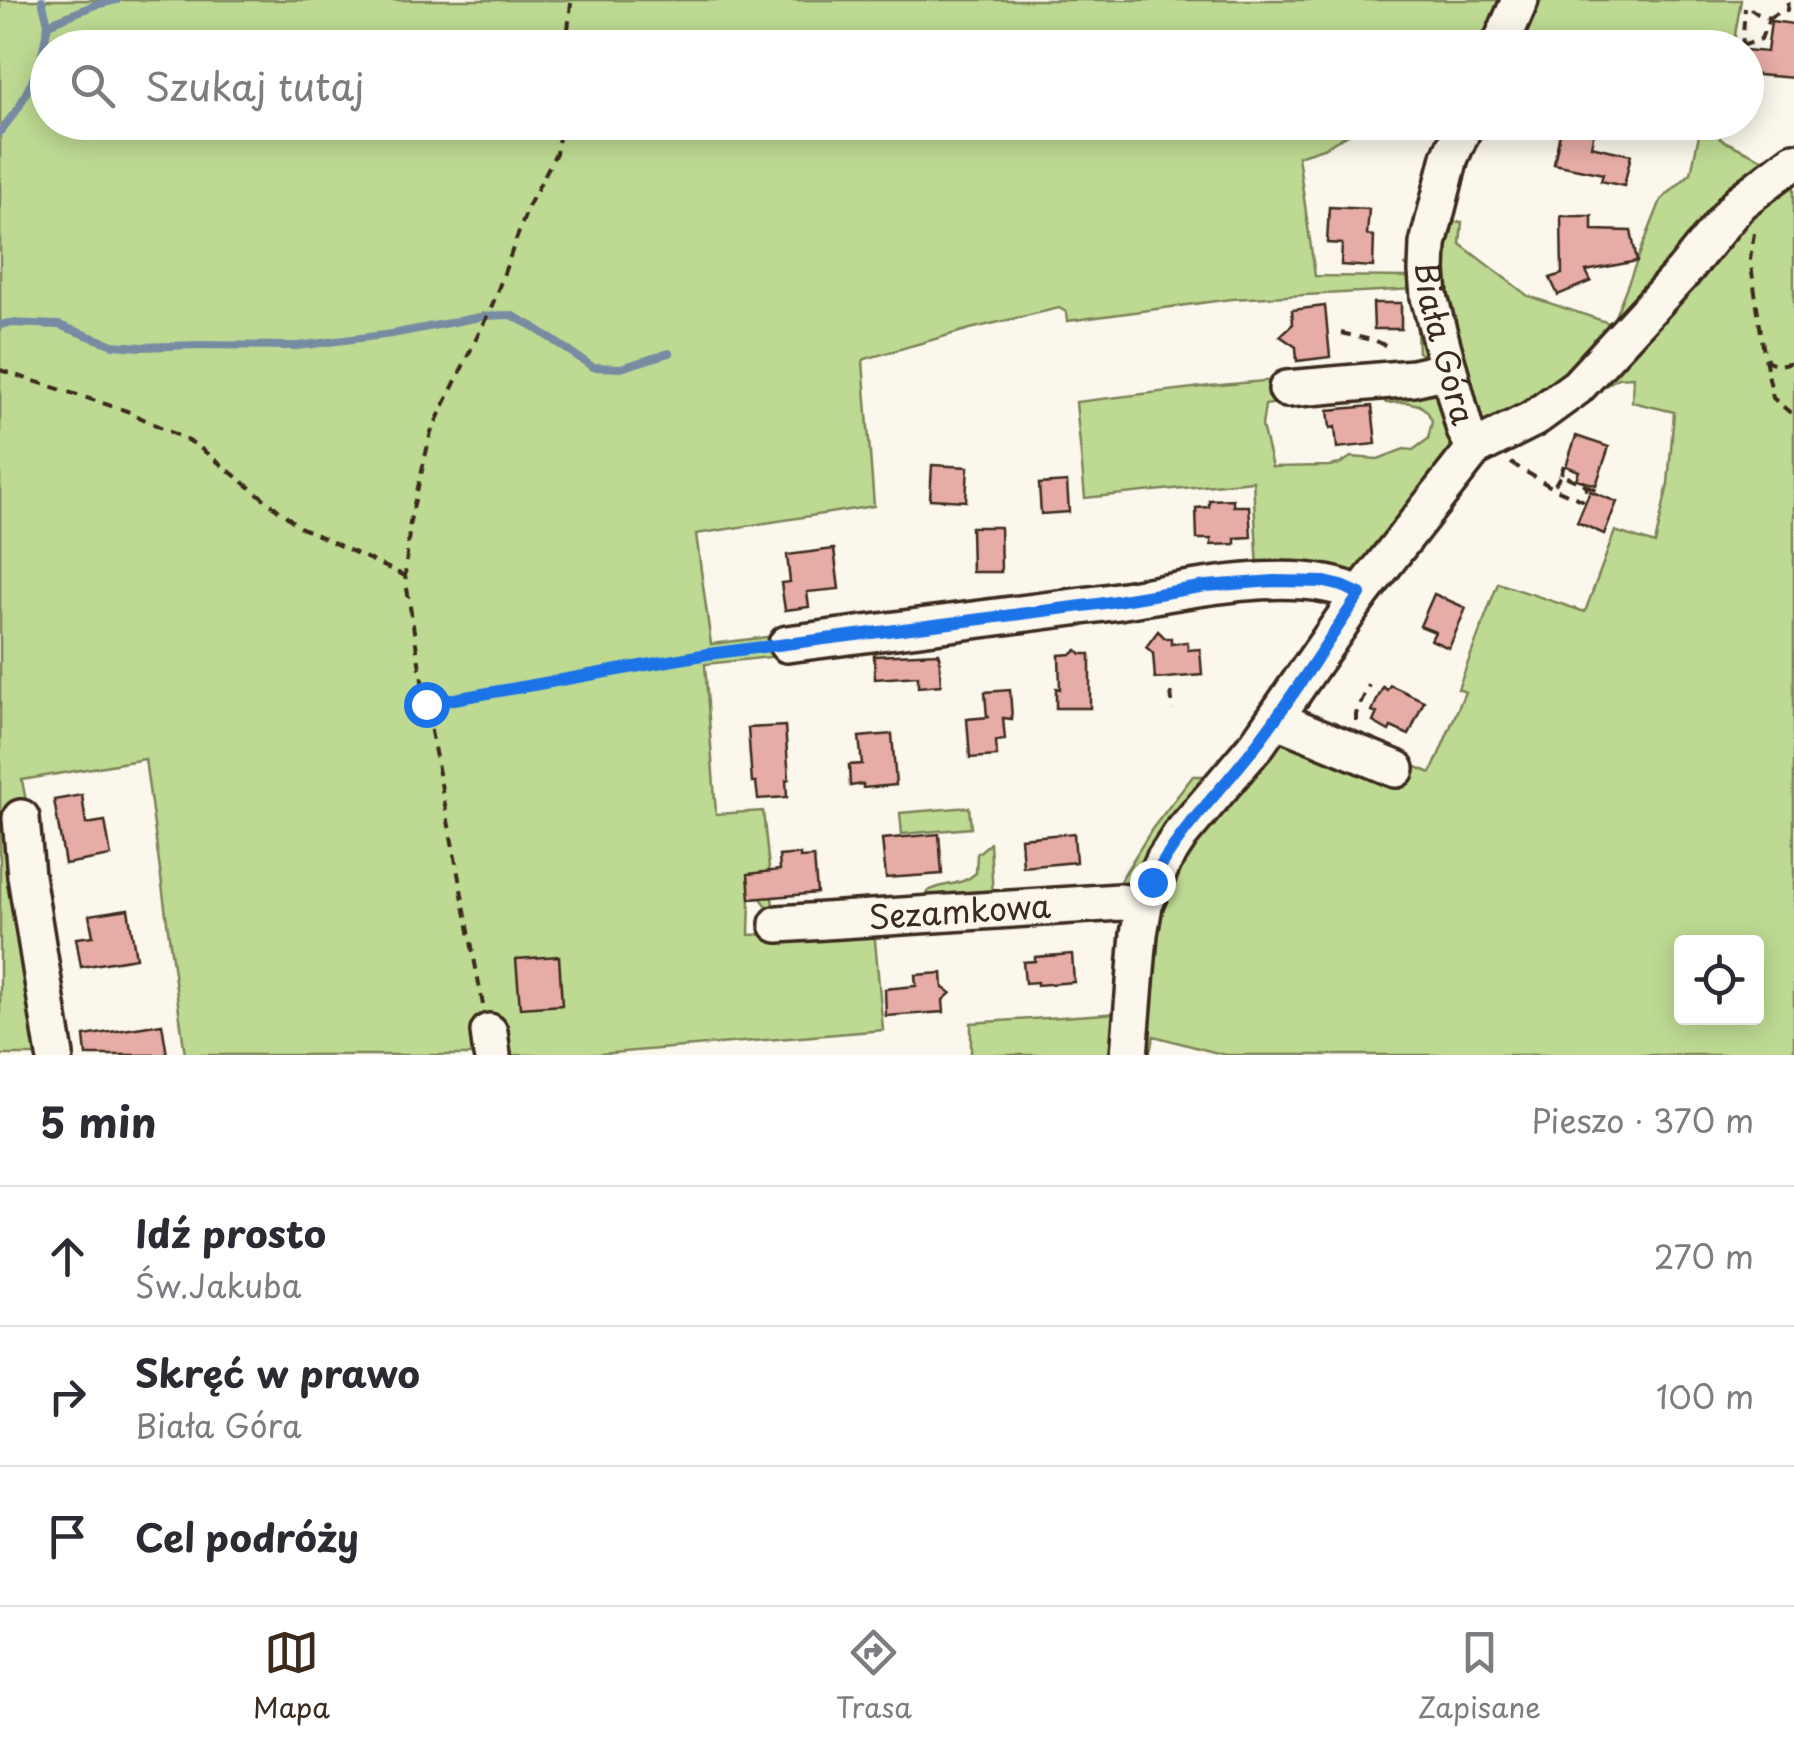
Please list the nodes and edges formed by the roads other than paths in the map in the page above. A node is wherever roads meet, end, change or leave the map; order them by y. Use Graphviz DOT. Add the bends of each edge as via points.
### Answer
graph roads {
  1 [pos="1520,0"];
  2 [pos="1507,30"];
  3 [pos="1458,140"];
  4 [pos="1794,160"];
  5 [pos="1449,370"];
  6 [pos="1287,389"];
  7 [pos="1475,448"];
  8 [pos="1360,594"];
  9 [pos="786,644"];
  10 [pos="1274,719"];
  11 [pos="1396,769"];
  12 [pos="21,818"];
  13 [pos="1144,905"];
  14 [pos="778,924"];
  15 [pos="56,1055"];
  16 [pos="1129,1055"];
  1 -- 2 [label="street"];
  3 -- 5 [label="street, Biała Góra" via="1428,244 1427,270"];
  4 -- 7 [label="street" via="1740,202 1578,386"];
  5 -- 6 [label="street"];
  5 -- 7 [label="street, Biała Góra"];
  7 -- 8 [label="street"];
  8 -- 9 [label="street" via="1325,582 1206,586"];
  8 -- 10 [label="street"];
  10 -- 11 [label="street"];
  10 -- 13 [label="street" via="1181,834"];
  12 -- 15 [label="street"];
  13 -- 14 [label="street, Sezamkowa"];
  13 -- 16 [label="street"];
}
